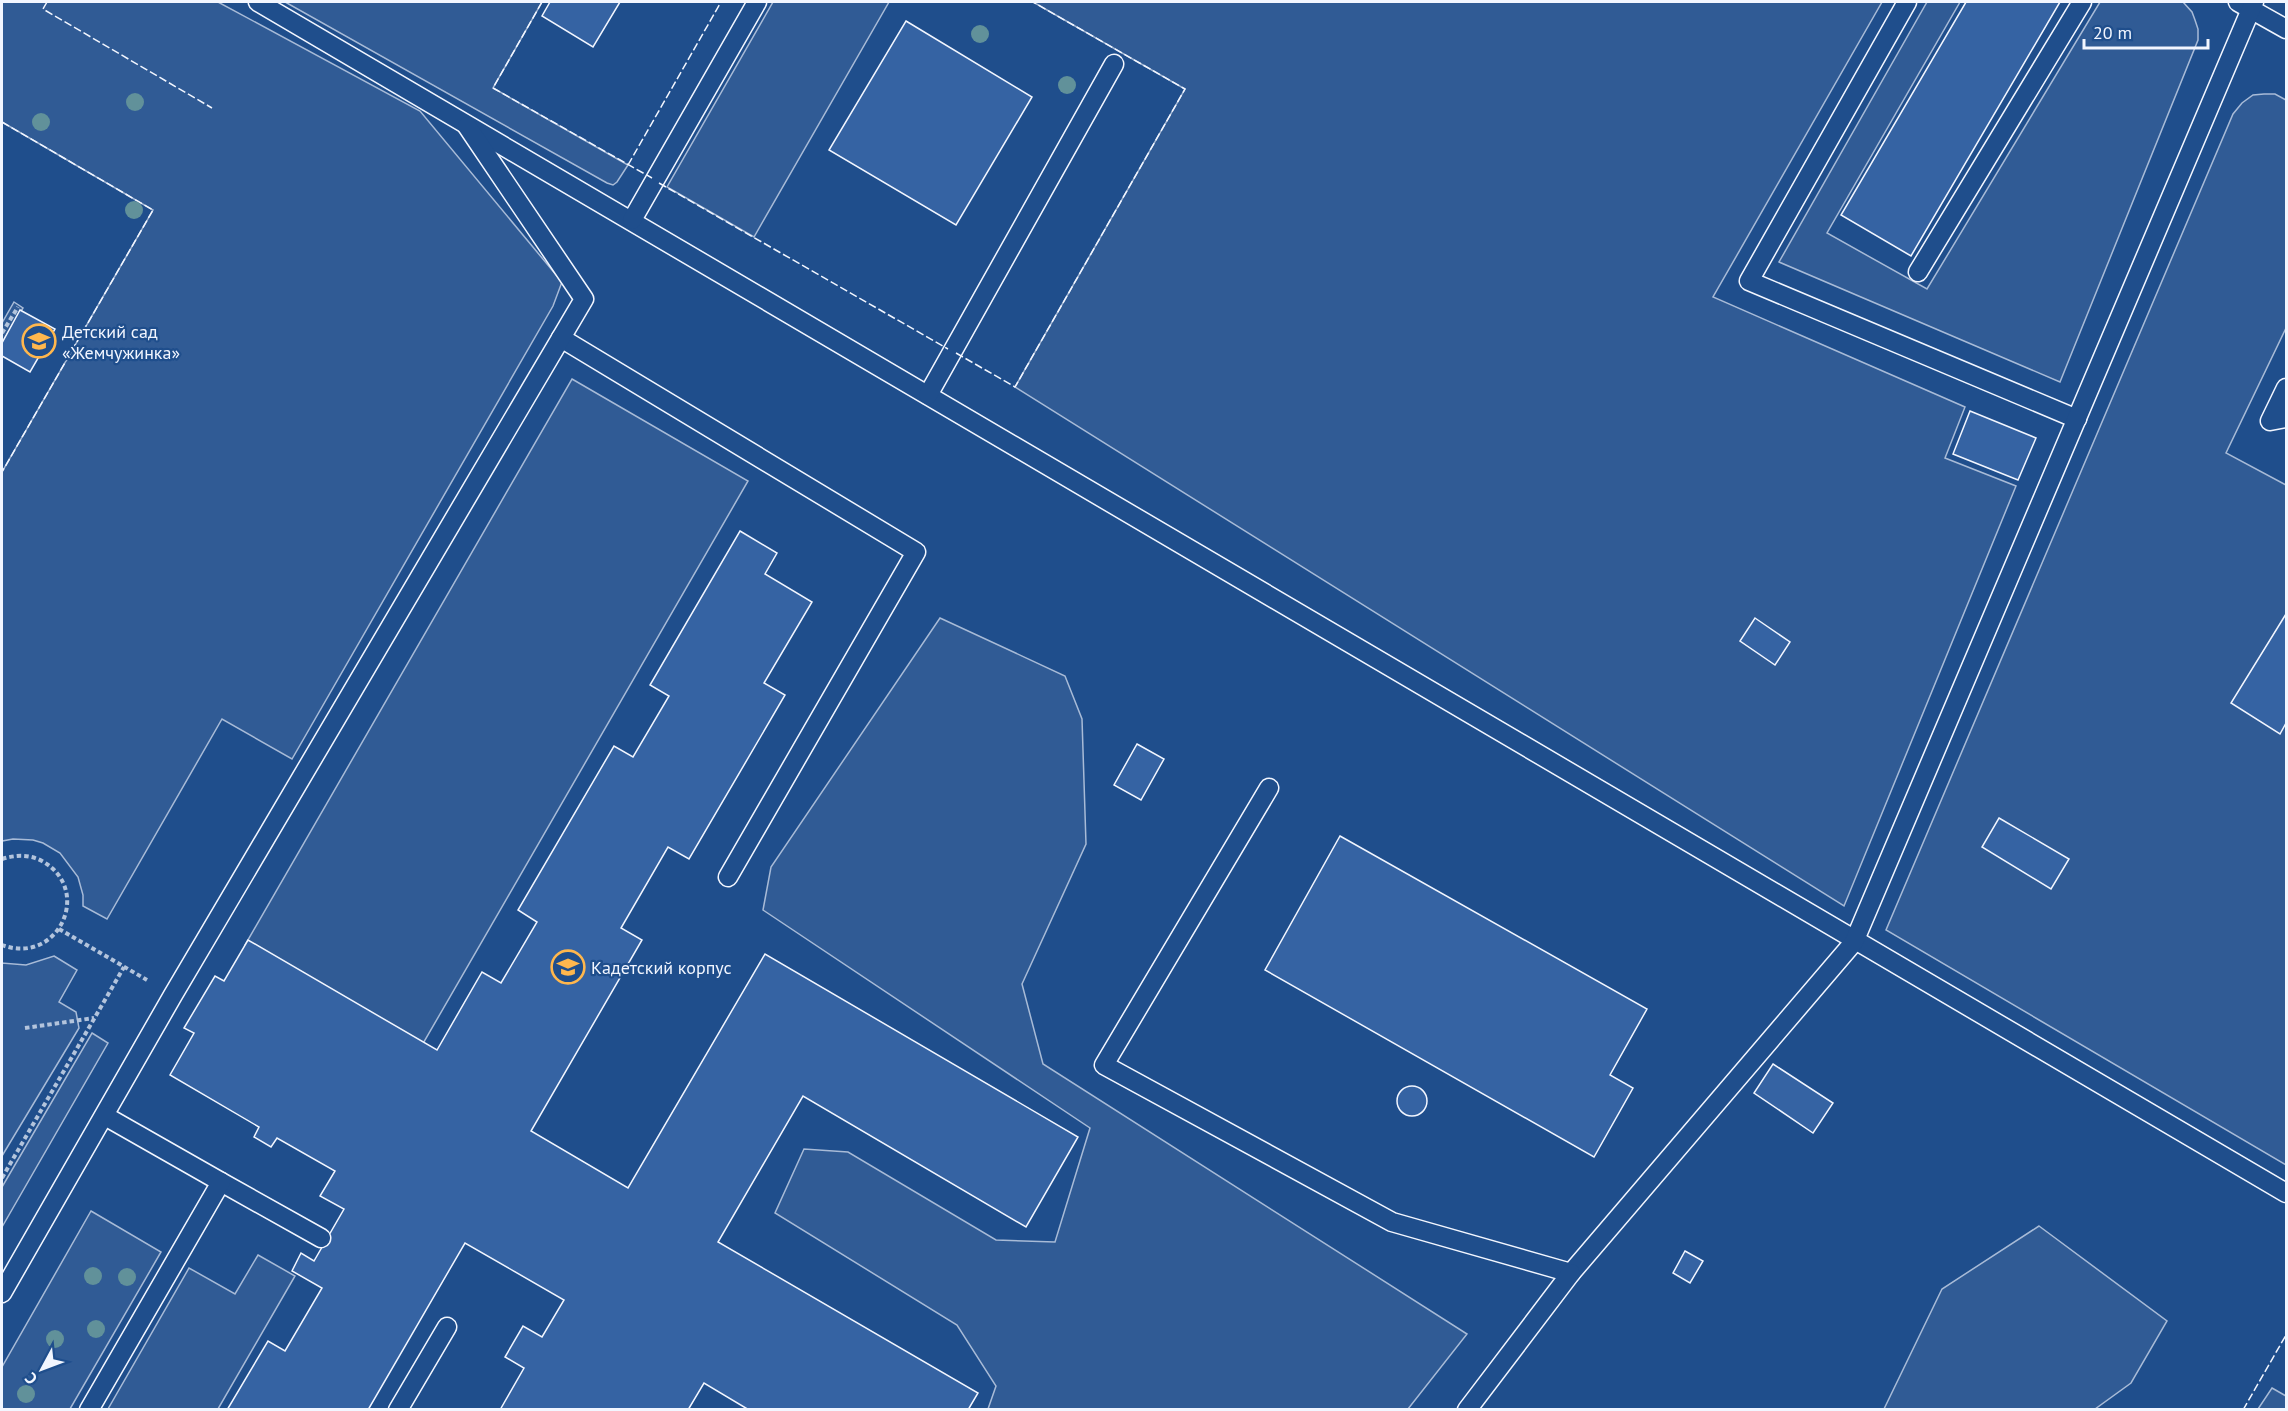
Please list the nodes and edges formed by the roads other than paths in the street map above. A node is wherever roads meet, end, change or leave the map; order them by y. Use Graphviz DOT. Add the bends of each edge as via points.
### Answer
graph roads {
  1 [pos="258,2"];
  2 [pos="758,2"];
  3 [pos="1907,2"];
  4 [pos="2082,2"];
  5 [pos="2248,4"];
  6 [pos="2286,29"];
  7 [pos="1114,64"];
  8 [pos="464,122"];
  9 [pos="632,220"];
  10 [pos="1918,272"];
  11 [pos="561,338"];
  12 [pos="2286,388"];
  13 [pos="928,395"];
  14 [pos="2286,418"];
  15 [pos="2077,419"];
  16 [pos="1269,788"];
  17 [pos="728,877"];
  18 [pos="1854,942"];
  19 [pos="105,1116"];
  20 [pos="221,1182"];
  21 [pos="2286,1194"];
  22 [pos="321,1238"];
  23 [pos="1571,1273"];
  24 [pos="2,1293"];
  25 [pos="447,1328"];
  26 [pos="89,1410"];
  27 [pos="398,1410"];
  28 [pos="1467,1410"];
  1 -- 8 [label="lane"];
  2 -- 9 [label="lane"];
  3 -- 15 [label="lane" via="1749,281"];
  4 -- 10 [label="lane"];
  5 -- 6 [label="lane"];
  5 -- 15 [label="lane"];
  7 -- 13 [label="lane"];
  8 -- 9 [label="lane"];
  8 -- 11 [label="lane" via="584,299"];
  9 -- 13 [label="lane"];
  11 -- 17 [label="lane" via="916,552"];
  11 -- 19 [label="lane"];
  12 -- 14 [label="lane" via="2270,421"];
  13 -- 18 [label="lane"];
  15 -- 18 [label="lane"];
  16 -- 23 [label="lane" via="1104,1065 1392,1222"];
  18 -- 21 [label="lane"];
  18 -- 23 [label="lane"];
  19 -- 20 [label="lane"];
  19 -- 24 [label="lane"];
  20 -- 22 [label="lane"];
  20 -- 26 [label="lane"];
  23 -- 28 [label="lane"];
  25 -- 27 [label="lane"];
}
